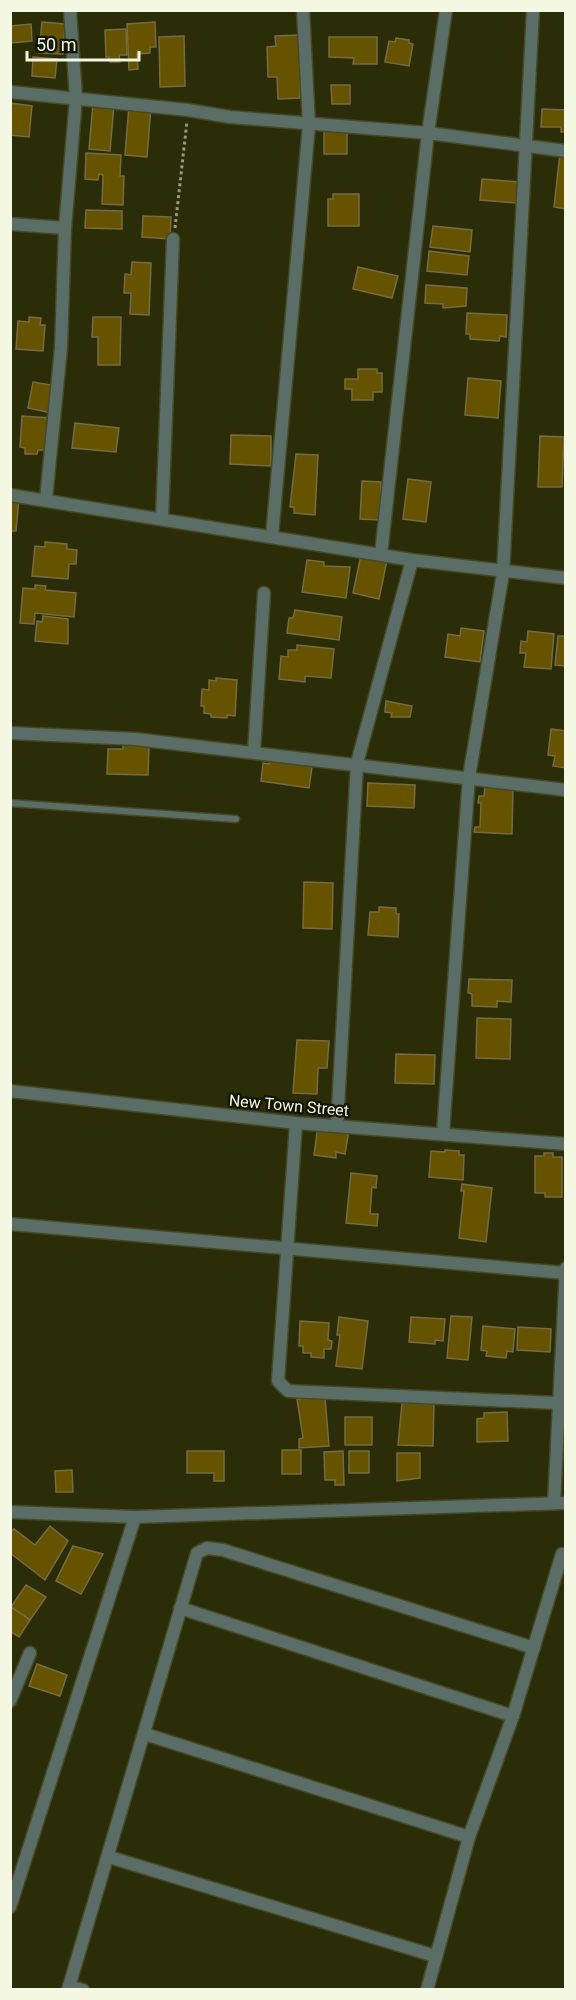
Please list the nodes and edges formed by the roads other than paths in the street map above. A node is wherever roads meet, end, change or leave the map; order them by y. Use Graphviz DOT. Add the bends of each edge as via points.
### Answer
graph roads {
  1 [pos="70,10"];
  2 [pos="303,10"];
  3 [pos="446,10"];
  4 [pos="532,10"];
  5 [pos="10,92"];
  6 [pos="76,98"];
  7 [pos="309,125"];
  8 [pos="428,133"];
  9 [pos="524,146"];
  10 [pos="566,151"];
  11 [pos="10,224"];
  12 [pos="65,228"];
  13 [pos="173,239"];
  14 [pos="10,495"];
  15 [pos="45,499"];
  16 [pos="162,518"];
  17 [pos="272,536"];
  18 [pos="381,554"];
  19 [pos="412,560"];
  20 [pos="502,573"];
  21 [pos="566,578"];
  22 [pos="264,593"];
  23 [pos="10,733"];
  24 [pos="254,752"];
  25 [pos="357,763"];
  26 [pos="469,777"];
  27 [pos="566,790"];
  28 [pos="10,803"];
  29 [pos="237,819"];
  30 [pos="10,1091"];
  31 [pos="296,1124"];
  32 [pos="337,1126"];
  33 [pos="442,1133"];
  34 [pos="566,1144"];
  35 [pos="10,1224"];
  36 [pos="288,1248"];
  37 [pos="566,1268"];
  38 [pos="565,1273"];
  39 [pos="557,1403"];
  40 [pos="560,1503"];
  41 [pos="10,1512"];
  42 [pos="135,1517"];
  43 [pos="562,1554"];
  44 [pos="180,1608"];
  45 [pos="534,1648"];
  46 [pos="30,1653"];
  47 [pos="10,1701"];
  48 [pos="513,1716"];
  49 [pos="145,1734"];
  50 [pos="469,1837"];
  51 [pos="109,1857"];
  52 [pos="10,1907"];
  53 [pos="435,1956"];
  54 [pos="69,1988"];
  55 [pos="83,1989"];
  56 [pos="427,1989"];
  1 -- 6 [label="street"];
  2 -- 7 [label="street"];
  3 -- 8 [label="street"];
  4 -- 9 [label="street"];
  5 -- 6 [label="street"];
  6 -- 7 [label="street"];
  6 -- 12 [label="street"];
  7 -- 8 [label="street"];
  7 -- 17 [label="street"];
  8 -- 9 [label="street"];
  8 -- 18 [label="street"];
  9 -- 10 [label="street"];
  9 -- 20 [label="street"];
  11 -- 12 [label="street"];
  12 -- 15 [label="street" via="61,348"];
  13 -- 16 [label="street"];
  14 -- 15 [label="street"];
  15 -- 16 [label="street"];
  16 -- 17 [label="street"];
  17 -- 18 [label="street"];
  18 -- 19 [label="street"];
  19 -- 20 [label="street"];
  19 -- 25 [label="street"];
  20 -- 21 [label="street"];
  20 -- 26 [label="street"];
  22 -- 24 [label="street"];
  23 -- 24 [label="street" via="135,739"];
  24 -- 25 [label="street"];
  25 -- 26 [label="street"];
  25 -- 32 [label="street"];
  26 -- 27 [label="street"];
  26 -- 33 [label="street"];
  28 -- 29 [label="lane"];
  30 -- 31 [label="street, New Town Street"];
  31 -- 32 [label="street, New Town Street"];
  31 -- 36 [label="street"];
  32 -- 33 [label="street, New Town Street"];
  33 -- 34 [label="street, New Town Street"];
  35 -- 36 [label="street"];
  36 -- 38 [label="street"];
  36 -- 39 [label="street" via="278,1381 288,1391"];
  37 -- 38 [label="street"];
  38 -- 39 [label="street"];
  39 -- 40 [label="street"];
  40 -- 42 [label="street"];
  41 -- 42 [label="street"];
  42 -- 52 [label="street"];
  43 -- 45 [label="street"];
  44 -- 45 [label="street" via="197,1553 207,1548"];
  44 -- 48 [label="street"];
  44 -- 49 [label="street"];
  45 -- 48 [label="street"];
  46 -- 47 [label="street"];
  48 -- 50 [label="street"];
  49 -- 50 [label="street"];
  49 -- 51 [label="street"];
  50 -- 53 [label="street"];
  51 -- 53 [label="street"];
  51 -- 54 [label="street"];
  53 -- 56 [label="street"];
  54 -- 55 [label="street"];
}
